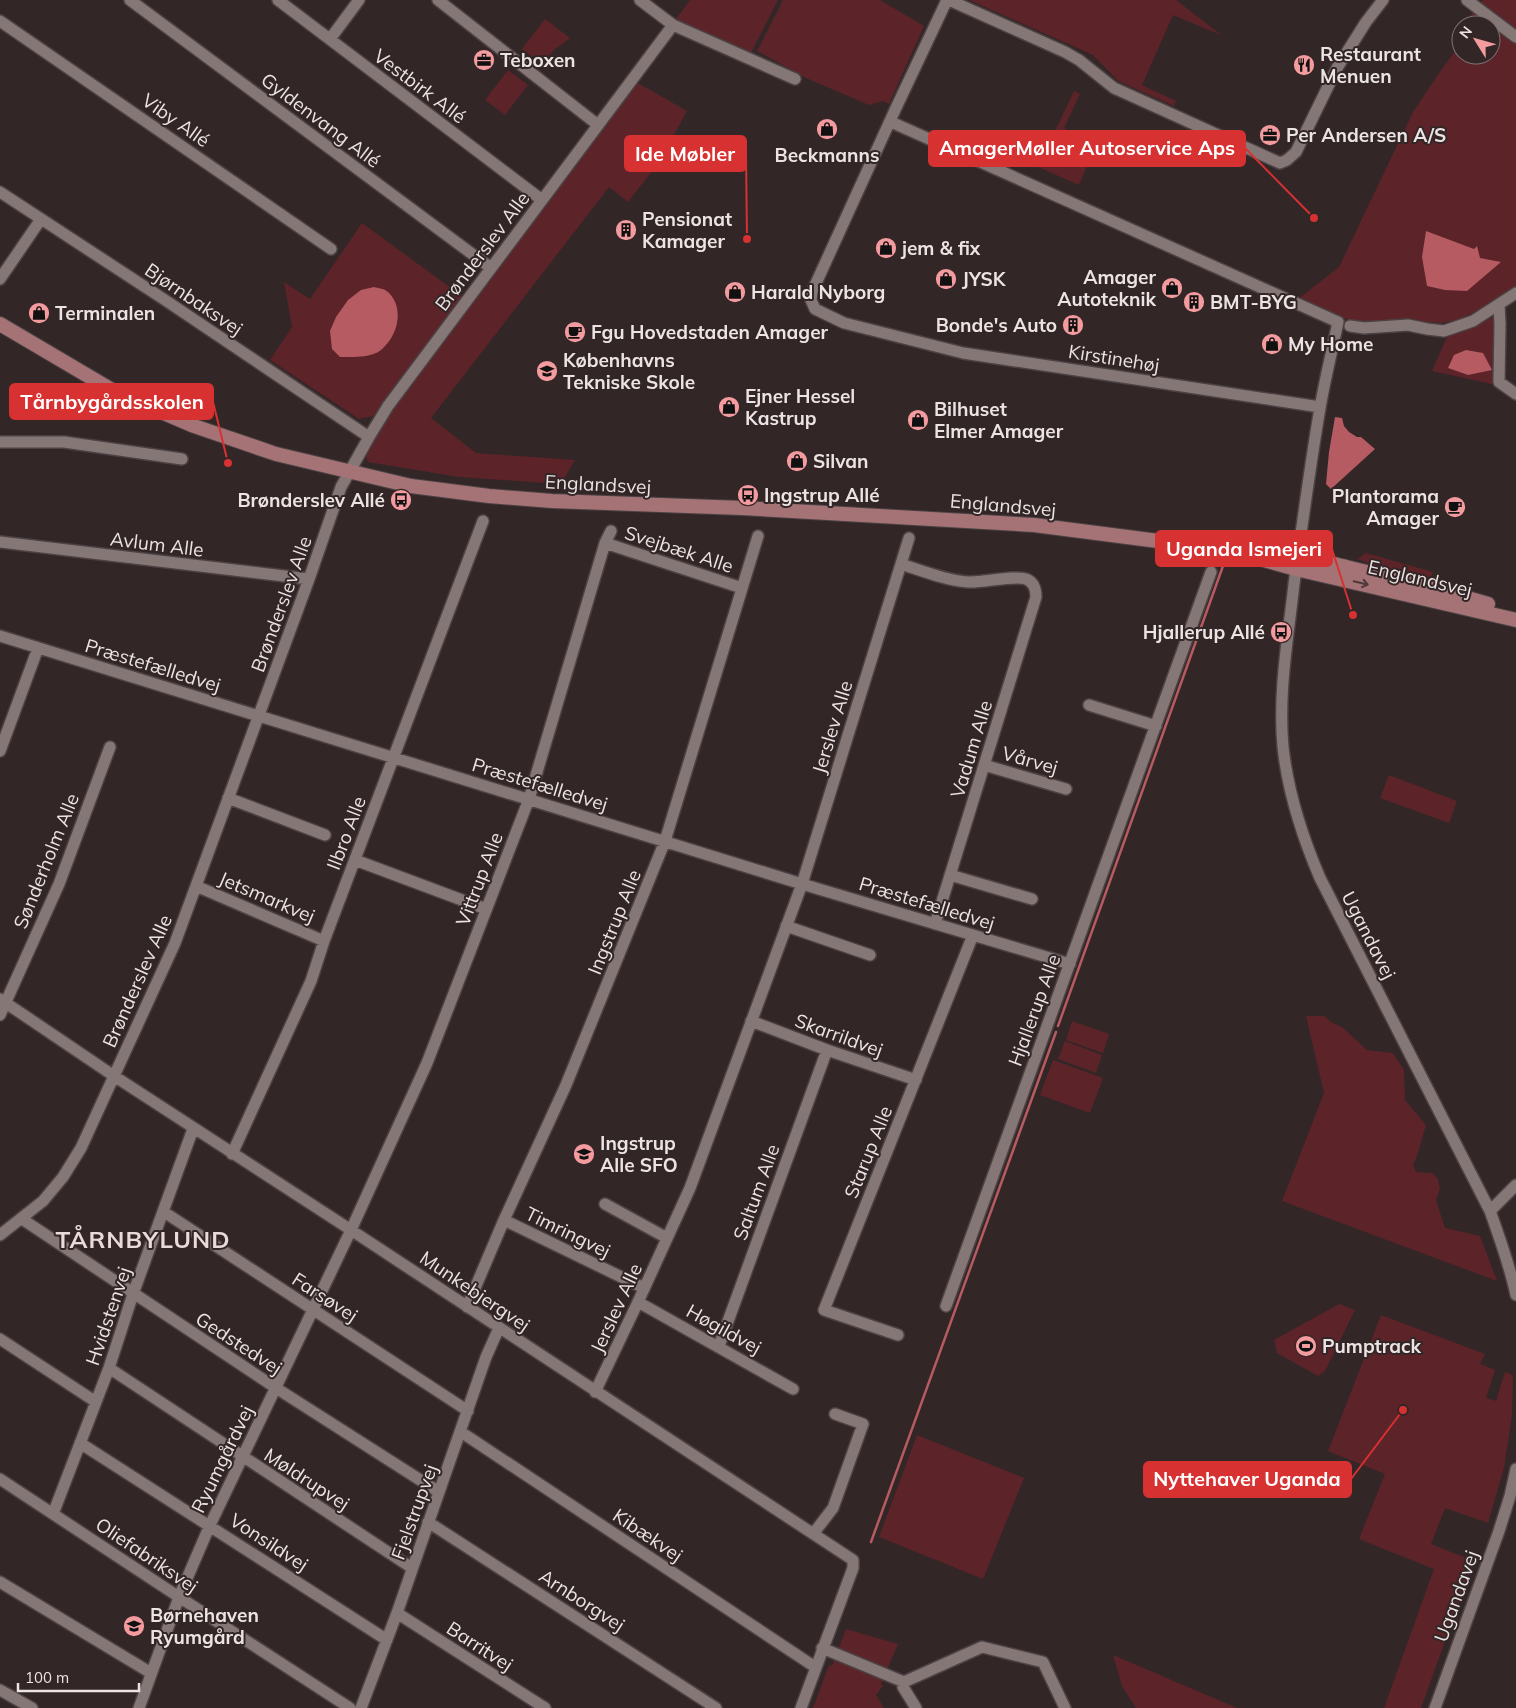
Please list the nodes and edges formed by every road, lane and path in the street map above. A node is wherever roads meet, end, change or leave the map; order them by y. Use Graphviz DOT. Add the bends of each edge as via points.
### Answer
graph roads {
  1 [pos="130,0"];
  2 [pos="278,0"];
  3 [pos="359,0"];
  4 [pos="438,0"];
  5 [pos="640,0"];
  6 [pos="948,0"];
  7 [pos="1383,0"];
  8 [pos="1466,0"];
  9 [pos="0,21"];
  10 [pos="673,25"];
  11 [pos="1516,37"];
  12 [pos="330,39"];
  13 [pos="794,79"];
  14 [pos="891,122"];
  15 [pos="598,125"];
  16 [pos="0,192"];
  17 [pos="542,200"];
  18 [pos="41,219"];
  19 [pos="331,249"];
  20 [pos="491,268"];
  21 [pos="0,279"];
  22 [pos="1516,293"];
  23 [pos="1498,305"];
  24 [pos="0,324"];
  25 [pos="1350,326"];
  26 [pos="1516,394"];
  27 [pos="1320,406"];
  28 [pos="368,437"];
  29 [pos="0,442"];
  30 [pos="182,459"];
  31 [pos="349,471"];
  32 [pos="483,521"];
  33 [pos="610,531"];
  34 [pos="758,536"];
  35 [pos="909,538"];
  36 [pos="0,542"];
  37 [pos="605,543"];
  38 [pos="1297,562"];
  39 [pos="901,564"];
  40 [pos="1211,572"];
  41 [pos="309,580"];
  42 [pos="742,588"];
  43 [pos="1516,613"];
  44 [pos="1516,620"];
  45 [pos="0,636"];
  46 [pos="38,648"];
  47 [pos="1090,705"];
  48 [pos="258,716"];
  49 [pos="1156,726"];
  50 [pos="110,747"];
  51 [pos="0,751"];
  52 [pos="394,757"];
  53 [pos="984,765"];
  54 [pos="1066,789"];
  55 [pos="228,798"];
  56 [pos="529,799"];
  57 [pos="324,834"];
  58 [pos="665,841"];
  59 [pos="355,860"];
  60 [pos="950,875"];
  61 [pos="802,884"];
  62 [pos="196,886"];
  63 [pos="1032,899"];
  64 [pos="486,909"];
  65 [pos="935,924"];
  66 [pos="786,926"];
  67 [pos="973,935"];
  68 [pos="324,941"];
  69 [pos="870,955"];
  70 [pos="1070,964"];
  71 [pos="3,1000"];
  72 [pos="0,1015"];
  73 [pos="751,1021"];
  74 [pos="827,1050"];
  75 [pos="114,1076"];
  76 [pos="916,1080"];
  77 [pos="193,1129"];
  78 [pos="232,1154"];
  79 [pos="1516,1185"];
  80 [pos="605,1204"];
  81 [pos="1490,1211"];
  82 [pos="164,1212"];
  83 [pos="22,1219"];
  84 [pos="504,1220"];
  85 [pos="351,1230"];
  86 [pos="0,1235"];
  87 [pos="667,1238"];
  88 [pos="644,1288"];
  89 [pos="133,1294"];
  90 [pos="1516,1295"];
  91 [pos="638,1302"];
  92 [pos="946,1306"];
  93 [pos="467,1307"];
  94 [pos="313,1310"];
  95 [pos="498,1328"];
  96 [pos="898,1335"];
  97 [pos="0,1339"];
  98 [pos="719,1346"];
  99 [pos="108,1368"];
  100 [pos="276,1388"];
  101 [pos="793,1389"];
  102 [pos="595,1392"];
  103 [pos="96,1402"];
  104 [pos="468,1411"];
  105 [pos="835,1414"];
  106 [pos="461,1432"];
  107 [pos="80,1443"];
  108 [pos="242,1457"];
  109 [pos="1516,1469"];
  110 [pos="0,1478"];
  111 [pos="438,1492"];
  112 [pos="1513,1496"];
  113 [pos="54,1514"];
  114 [pos="428,1522"];
  115 [pos="210,1525"];
  116 [pos="813,1534"];
  117 [pos="412,1568"];
  118 [pos="0,1582"];
  119 [pos="179,1597"];
  120 [pos="397,1613"];
  121 [pos="387,1640"];
  122 [pos="822,1648"];
  123 [pos="815,1667"];
  124 [pos="152,1674"];
  125 [pos="904,1682"];
  126 [pos="0,1690"];
  127 [pos="140,1707"];
  128 [pos="32,1708"];
  129 [pos="350,1708"];
  130 [pos="361,1708"];
  131 [pos="545,1708"];
  132 [pos="716,1708"];
  133 [pos="800,1708"];
  134 [pos="916,1708"];
  135 [pos="1065,1708"];
  136 [pos="1435,1708"];
  1 -- 20 [label="street, Gyldenvang Allé"];
  2 -- 12 [label="street, Vestbirk Allé"];
  3 -- 12 [label="street"];
  4 -- 15 [label="street"];
  5 -- 10 [label="street"];
  6 -- 7 [label="street, Kirstinehøj" via="1065,52 1114,88 1280,163 1296,152 1337,68"];
  6 -- 14 [label="street, Kirstinehøj"];
  8 -- 11 [label="street"];
  9 -- 19 [label="street, Viby Allé"];
  10 -- 13 [label="street"];
  10 -- 15 [label="street, Brønderslev Alle"];
  12 -- 17 [label="street, Vestbirk Allé"];
  14 -- 27 [label="street" via="1338,322"];
  14 -- 27 [label="street, Kirstinehøj" via="812,292 810,299 815,309 844,323 963,353"];
  15 -- 17 [label="street, Brønderslev Alle"];
  16 -- 18 [label="street, Bjørnbaksvej"];
  17 -- 20 [label="street, Brønderslev Alle"];
  18 -- 21 [label="street"];
  18 -- 28 [label="street, Bjørnbaksvej"];
  20 -- 28 [label="street, Brønderslev Alle"];
  22 -- 23 [label="street"];
  23 -- 25 [label="street" via="1473,321 1444,331 1408,325"];
  23 -- 26 [label="street" via="1499,382"];
  24 -- 31 [label="main road, Englandsvej" via="117,393 276,454"];
  27 -- 38 [label="street"];
  28 -- 31 [label="street, Brønderslev Alle"];
  29 -- 30 [label="street" via="64,442"];
  31 -- 38 [label="main road, Englandsvej" via="411,486 489,496 1024,524"];
  31 -- 41 [label="street, Brønderslev Alle"];
  32 -- 52 [label="street, Ilbro Alle"];
  33 -- 37 [label="street, Vittrup Alle"];
  34 -- 42 [label="street, Ingstrup Alle"];
  35 -- 39 [label="street, Jerslev Alle"];
  36 -- 41 [label="street, Avlum Alle"];
  37 -- 42 [label="street, Svejbæk Alle"];
  37 -- 56 [label="street, Vittrup Alle"];
  38 -- 43 [label="main road, Englandsvej" via="1438,589"];
  38 -- 44 [label="main road, Englandsvej, one-way"];
  38 -- 81 [label="street, Ugandavej" via="1282,684 1284,749 1296,815 1320,878"];
  39 -- 53 [label="street, Vadum Alle" via="969,582 1023,578 1033,584 1036,591"];
  39 -- 61 [label="street, Jerslev Alle"];
  40 -- 49 [label="street, Hjallerup Alle"];
  41 -- 48 [label="street, Brønderslev Alle"];
  42 -- 58 [label="street, Ingstrup Alle"];
  45 -- 46 [label="street, Præstefælledvej"];
  46 -- 48 [label="street, Præstefælledvej"];
  46 -- 51 [label="street"];
  47 -- 49 [label="street"];
  48 -- 52 [label="street, Præstefælledvej"];
  48 -- 55 [label="street, Brønderslev Alle"];
  49 -- 70 [label="street, Hjallerup Alle"];
  50 -- 71 [label="street, Sønderholm Alle" via="59,884"];
  52 -- 56 [label="street, Præstefælledvej"];
  52 -- 59 [label="street, Ilbro Alle"];
  53 -- 54 [label="street, Vårvej"];
  53 -- 60 [label="street, Vadum Alle"];
  55 -- 57 [label="street"];
  55 -- 62 [label="street, Brønderslev Alle"];
  56 -- 58 [label="street, Præstefælledvej"];
  56 -- 64 [label="street, Vittrup Alle"];
  58 -- 61 [label="street, Præstefælledvej"];
  58 -- 84 [label="street, Ingstrup Alle" via="566,1085"];
  59 -- 64 [label="street"];
  59 -- 68 [label="street, Ilbro Alle"];
  60 -- 63 [label="street"];
  60 -- 65 [label="street, Vadum Alle"];
  61 -- 65 [label="street, Præstefælledvej"];
  61 -- 66 [label="street, Jerslev Alle"];
  62 -- 68 [label="street, Jetsmarkvej"];
  62 -- 75 [label="street, Brønderslev Alle" via="175,943"];
  64 -- 85 [label="street, Vittrup Alle" via="427,1063"];
  65 -- 67 [label="street, Præstefælledvej"];
  66 -- 69 [label="street"];
  66 -- 73 [label="street, Jerslev Alle"];
  67 -- 70 [label="street, Præstefælledvej"];
  67 -- 76 [label="street, Starup Alle"];
  68 -- 78 [label="street, Ilbro Alle" via="307,989"];
  70 -- 92 [label="street, Hjallerup Alle"];
  71 -- 72 [label="street, Sønderholm Alle"];
  71 -- 75 [label="street, Munkebjergvej"];
  73 -- 74 [label="street, Skarrildvej"];
  73 -- 87 [label="street, Jerslev Alle" via="690,1188"];
  74 -- 76 [label="street, Skarrildvej"];
  74 -- 98 [label="street, Saltum Alle"];
  75 -- 77 [label="street, Munkebjergvej"];
  75 -- 83 [label="street, Brønderslev Alle" via="81,1148 63,1177"];
  76 -- 96 [label="street, Starup Alle" via="824,1310"];
  77 -- 78 [label="street, Munkebjergvej"];
  77 -- 82 [label="street, Hvidstenvej"];
  78 -- 85 [label="street, Munkebjergvej"];
  79 -- 81 [label="street"];
  80 -- 87 [label="street"];
  81 -- 90 [label="street, Ugandavej"];
  82 -- 89 [label="street, Hvidstenvej"];
  82 -- 94 [label="street, Farsøvej"];
  83 -- 86 [label="street, Brønderslev Alle"];
  83 -- 89 [label="street, Gedstedvej"];
  84 -- 88 [label="street, Timringvej"];
  84 -- 93 [label="street, Ingstrup Alle"];
  85 -- 93 [label="street, Munkebjergvej"];
  85 -- 94 [label="street, Ryumgårdvej"];
  87 -- 88 [label="street, Jerslev Alle"];
  88 -- 91 [label="street, Jerslev Alle"];
  89 -- 99 [label="street, Hvidstenvej"];
  89 -- 100 [label="street, Gedstedvej"];
  91 -- 98 [label="street, Høgildvej"];
  91 -- 102 [label="street, Jerslev Alle"];
  93 -- 95 [label="street, Munkebjergvej"];
  94 -- 100 [label="street, Ryumgårdvej"];
  94 -- 104 [label="street, Farsøvej"];
  95 -- 102 [label="street, Munkebjergvej"];
  95 -- 104 [label="street, Fjelstrupvej"];
  97 -- 103 [label="street"];
  98 -- 101 [label="street, Høgildvej"];
  99 -- 103 [label="street, Hvidstenvej"];
  99 -- 108 [label="street, Møldrupvej"];
  100 -- 108 [label="street, Ryumgårdvej"];
  100 -- 111 [label="street, Gedstedvej"];
  102 -- 116 [label="street, Munkebjergvej"];
  103 -- 107 [label="street, Hvidstenvej"];
  104 -- 106 [label="street, Fjelstrupvej"];
  105 -- 116 [label="street" via="863,1424 833,1508"];
  106 -- 111 [label="street, Fjelstrupvej"];
  106 -- 123 [label="street, Kibækvej"];
  107 -- 113 [label="street, Hvidstenvej"];
  107 -- 115 [label="street, Vonsildvej"];
  108 -- 115 [label="street, Ryumgårdvej"];
  108 -- 117 [label="street, Møldrupvej"];
  109 -- 112 [label="street, Ugandavej"];
  110 -- 113 [label="street, Oliefabriksvej"];
  111 -- 114 [label="street, Fjelstrupvej"];
  112 -- 136 [label="street, Ugandavej"];
  113 -- 119 [label="street, Oliefabriksvej"];
  114 -- 117 [label="street, Fjelstrupvej"];
  114 -- 132 [label="street, Arnborgvej"];
  115 -- 119 [label="street, Ryumgårdvej"];
  115 -- 121 [label="street, Vonsildvej"];
  116 -- 122 [label="street, Munkebjergvej" via="853,1560 853,1568"];
  117 -- 120 [label="street, Fjelstrupvej"];
  118 -- 124 [label="street"];
  119 -- 124 [label="street, Ryumgårdvej"];
  119 -- 129 [label="street, Oliefabriksvej"];
  120 -- 121 [label="street, Fjelstrupvej"];
  120 -- 131 [label="street, Barritvej"];
  121 -- 130 [label="street, Fjelstrupvej"];
  122 -- 123 [label="street, Munkebjergvej"];
  122 -- 125 [label="street"];
  123 -- 133 [label="street, Munkebjergvej"];
  124 -- 127 [label="street, Ryumgårdvej"];
  125 -- 134 [label="street" via="903,1688"];
  125 -- 135 [label="street" via="982,1647 1043,1662"];
  126 -- 128 [label="street"];
}
